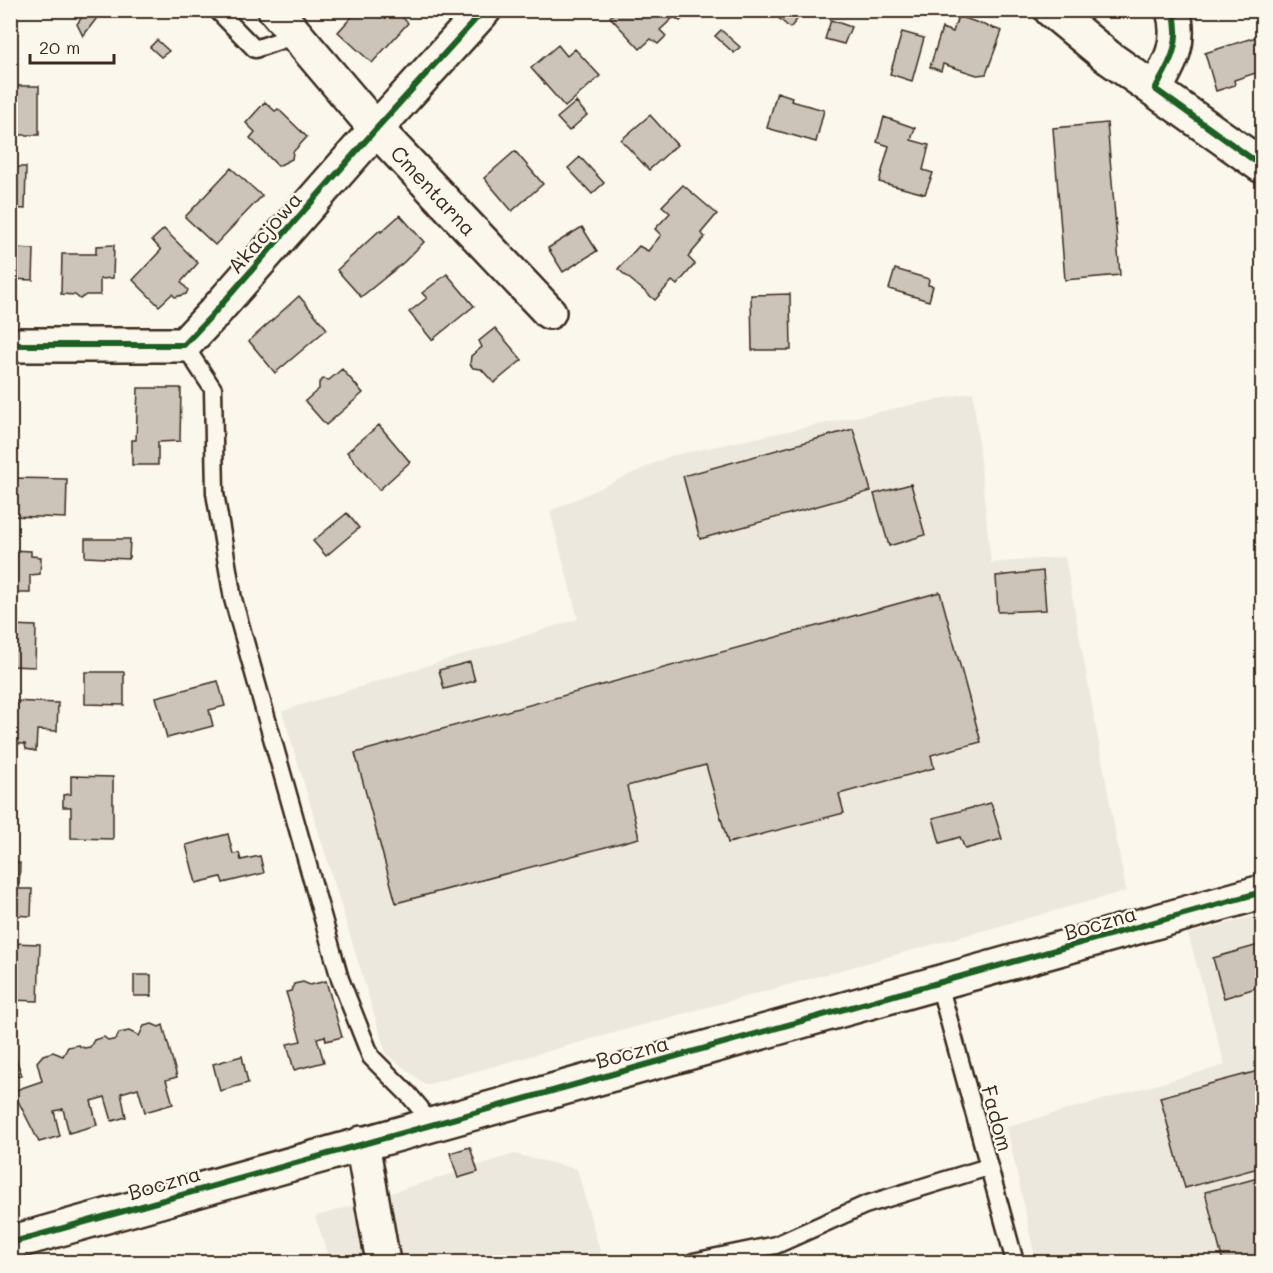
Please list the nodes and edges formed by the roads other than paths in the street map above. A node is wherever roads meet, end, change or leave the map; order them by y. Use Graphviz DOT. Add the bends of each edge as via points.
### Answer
graph roads {
  1 [pos="217,10"];
  2 [pos="484,10"];
  3 [pos="1051,10"];
  4 [pos="1173,10"];
  5 [pos="286,23"];
  6 [pos="1155,89"];
  7 [pos="375,129"];
  8 [pos="1263,166"];
  9 [pos="549,312"];
  10 [pos="10,345"];
  11 [pos="184,345"];
  12 [pos="1263,892"];
  13 [pos="939,984"];
  14 [pos="427,1125"];
  15 [pos="362,1143"];
  16 [pos="988,1167"];
  17 [pos="10,1243"];
  18 [pos="383,1263"];
  19 [pos="693,1263"];
  20 [pos="1015,1263"];
  1 -- 5 [label="lane" via="255,49"];
  2 -- 7 [label="street, Akacjowa"];
  3 -- 6 [label="street"];
  4 -- 6 [label="street" via="1178,26 1176,45"];
  5 -- 7 [label="street, Cmentarna"];
  6 -- 8 [label="street"];
  7 -- 9 [label="street, Cmentarna"];
  7 -- 11 [label="street, Akacjowa"];
  10 -- 11 [label="street"];
  11 -- 14 [label="lane" via="213,388 215,493 233,599 340,979 370,1057 410,1095"];
  12 -- 13 [label="street, Boczna"];
  13 -- 14 [label="street, Boczna"];
  13 -- 16 [label="lane, Fadom"];
  14 -- 15 [label="street, Boczna"];
  15 -- 17 [label="street, Boczna"];
  15 -- 18 [label="street"];
  16 -- 19 [label="lane" via="865,1205 776,1245"];
  16 -- 20 [label="lane, Fadom"];
}
